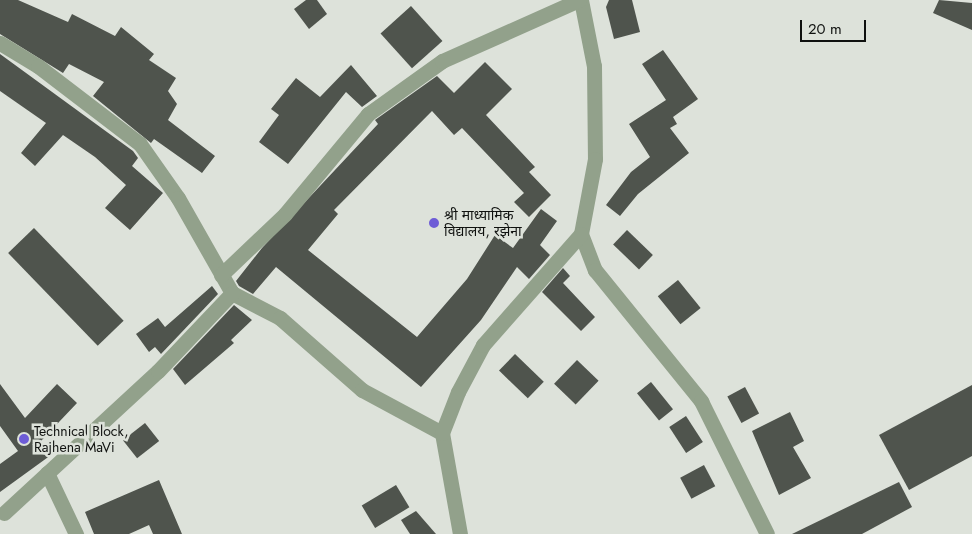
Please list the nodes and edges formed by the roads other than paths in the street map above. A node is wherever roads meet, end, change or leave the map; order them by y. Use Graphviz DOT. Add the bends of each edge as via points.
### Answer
graph roads {
  1 [pos="580,0"];
  2 [pos="0,43"];
  3 [pos="581,234"];
  4 [pos="221,276"];
  5 [pos="232,293"];
  6 [pos="442,433"];
  7 [pos="46,473"];
  8 [pos="4,512"];
  9 [pos="76,534"];
  10 [pos="460,534"];
  11 [pos="768,534"];
  1 -- 3 [label="street" via="594,66 594,140"];
  1 -- 4 [label="street" via="442,61 368,114 284,214"];
  2 -- 4 [label="street" via="38,66 140,144 178,198"];
  3 -- 6 [label="street" via="483,345"];
  3 -- 11 [label="street" via="595,270 701,401"];
  4 -- 5 [label="street"];
  5 -- 6 [label="street" via="280,318 362,390"];
  5 -- 7 [label="street" via="158,371"];
  6 -- 10 [label="street"];
  7 -- 8 [label="street"];
  7 -- 9 [label="street"];
}
